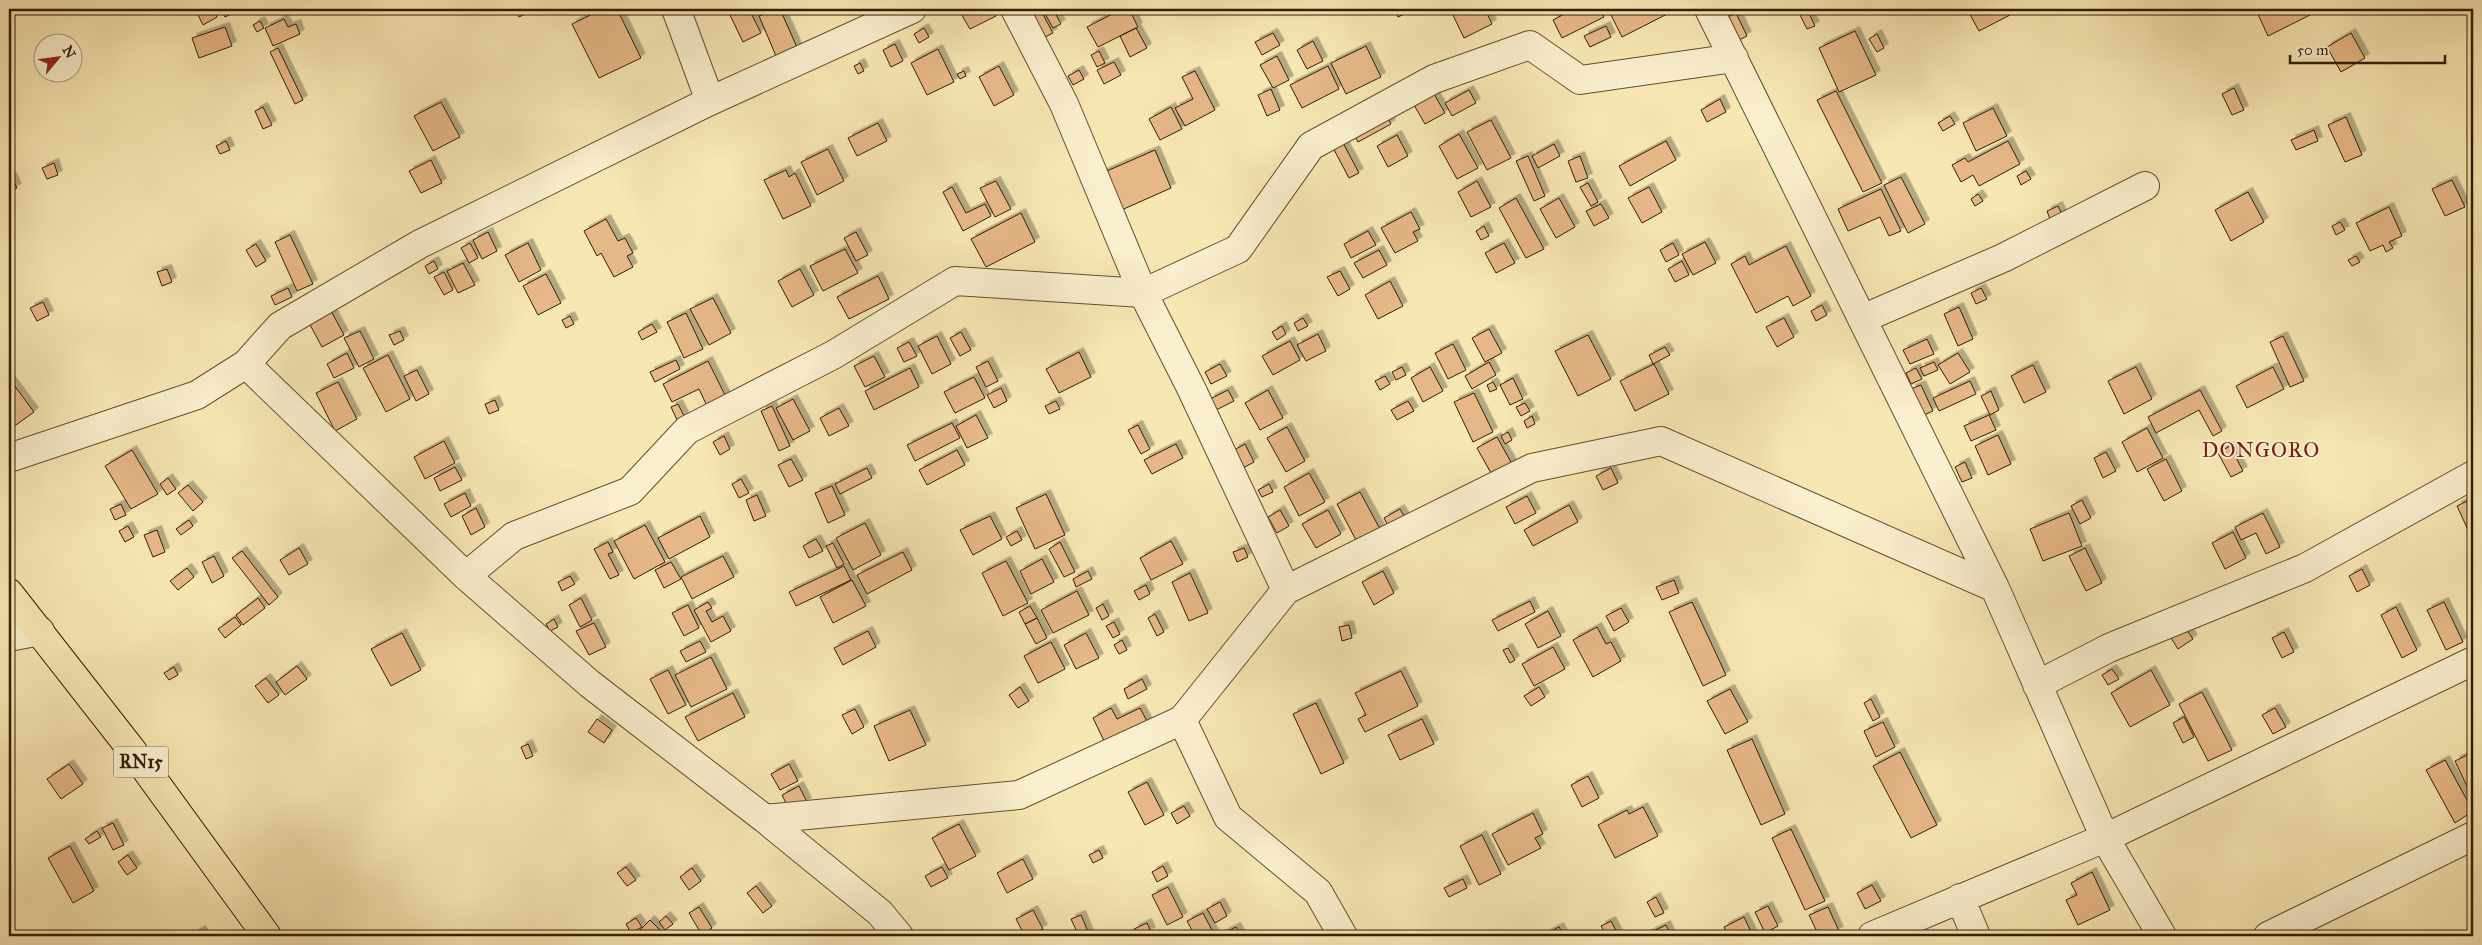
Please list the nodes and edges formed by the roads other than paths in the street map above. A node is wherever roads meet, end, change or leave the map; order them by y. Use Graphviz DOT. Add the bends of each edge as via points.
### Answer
graph roads {
  1 [pos="676,9"];
  2 [pos="912,9"];
  3 [pos="1015,9"];
  4 [pos="1709,9"];
  5 [pos="1734,58"];
  6 [pos="710,101"];
  7 [pos="2145,186"];
  8 [pos="1143,293"];
  9 [pos="1862,319"];
  10 [pos="246,364"];
  11 [pos="9,458"];
  12 [pos="2473,475"];
  13 [pos="466,576"];
  14 [pos="1995,588"];
  15 [pos="1286,590"];
  16 [pos="9,593"];
  17 [pos="40,631"];
  18 [pos="9,637"];
  19 [pos="2473,661"];
  20 [pos="2037,684"];
  21 [pos="1182,720"];
  22 [pos="765,819"];
  23 [pos="2473,836"];
  24 [pos="2105,838"];
  25 [pos="1960,898"];
  26 [pos="267,936"];
  27 [pos="899,936"];
  28 [pos="1343,936"];
  29 [pos="1872,936"];
  30 [pos="1976,936"];
  31 [pos="2162,936"];
  32 [pos="2268,936"];
  1 -- 6 [label="street"];
  2 -- 6 [label="street"];
  3 -- 8 [label="street" via="1064,104"];
  4 -- 5 [label="street"];
  5 -- 8 [label="street" via="1580,80 1530,45 1434,79 1311,146 1238,249"];
  5 -- 9 [label="street"];
  6 -- 10 [label="street" via="420,244 280,326"];
  7 -- 9 [label="street" via="2002,258"];
  8 -- 13 [label="street" via="955,281 833,355 687,430 630,491 514,536"];
  8 -- 15 [label="street"];
  9 -- 14 [label="street"];
  10 -- 11 [label="street" via="198,395"];
  10 -- 13 [label="street"];
  12 -- 20 [label="street" via="2305,568 2109,648"];
  13 -- 22 [label="street" via="590,684"];
  14 -- 15 [label="street" via="1661,441 1532,468"];
  14 -- 20 [label="street"];
  15 -- 21 [label="street"];
  16 -- 17 [label="main road, RN15"];
  17 -- 18 [label="street"];
  17 -- 26 [label="main road, RN15" via="131,749"];
  19 -- 24 [label="street"];
  20 -- 24 [label="street"];
  21 -- 22 [label="street" via="1019,795"];
  21 -- 28 [label="street" via="1228,817 1318,892"];
  22 -- 27 [label="street" via="880,913"];
  23 -- 32 [label="street"];
  24 -- 25 [label="street"];
  24 -- 31 [label="street"];
  25 -- 29 [label="street"];
  25 -- 30 [label="street"];
}
